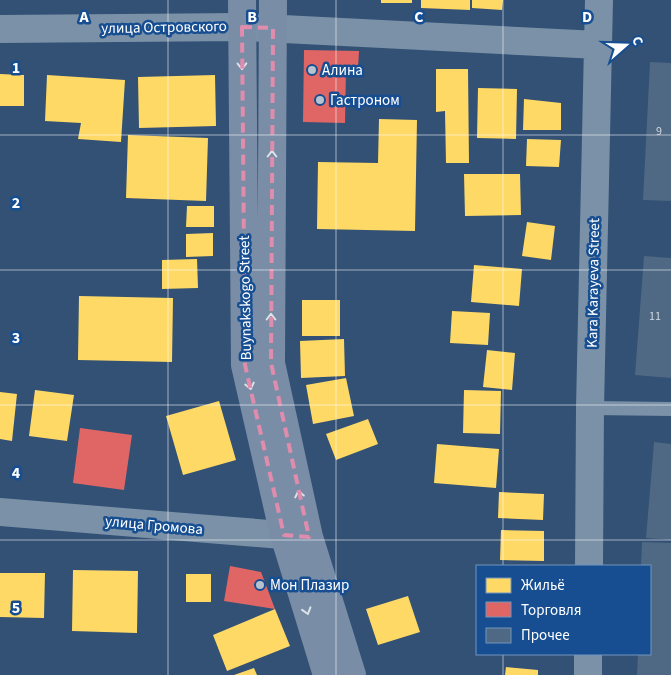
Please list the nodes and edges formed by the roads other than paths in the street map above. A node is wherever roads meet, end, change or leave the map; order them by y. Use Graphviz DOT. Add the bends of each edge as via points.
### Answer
graph roads {
  1 [pos="242,0"];
  2 [pos="273,0"];
  3 [pos="599,0"];
  4 [pos="242,27"];
  5 [pos="273,28"];
  6 [pos="0,29"];
  7 [pos="598,45"];
  8 [pos="590,408"];
  9 [pos="671,409"];
  10 [pos="0,512"];
  11 [pos="296,536"];
  12 [pos="589,565"];
  13 [pos="588,655"];
  14 [pos="327,675"];
  15 [pos="352,675"];
  16 [pos="588,675"];
  1 -- 4 [label="main road, Buynakskogo Street"];
  2 -- 5 [label="main road, Buynakskogo Street"];
  3 -- 7 [label="street, Kara Karayeva Street"];
  4 -- 5 [label="street, улица Островского"];
  4 -- 6 [label="street, улица Островского"];
  4 -- 11 [label="main road, Buynakskogo Street, one-way" via="245,365"];
  5 -- 7 [label="street, улица Островского"];
  11 -- 5 [label="main road, Buynakskogo Street, one-way" via="271,363"];
  7 -- 8 [label="street, Kara Karayeva Street"];
  8 -- 9 [label="lane"];
  8 -- 12 [label="street, Kara Karayeva Street"];
  10 -- 11 [label="street, улица Громова"];
  11 -- 14 [label="main road, Buynakskogo Street, one-way"];
  11 -- 15 [label="main road, Buynakskogo Street"];
  13 -- 16 [label="street"];
}
